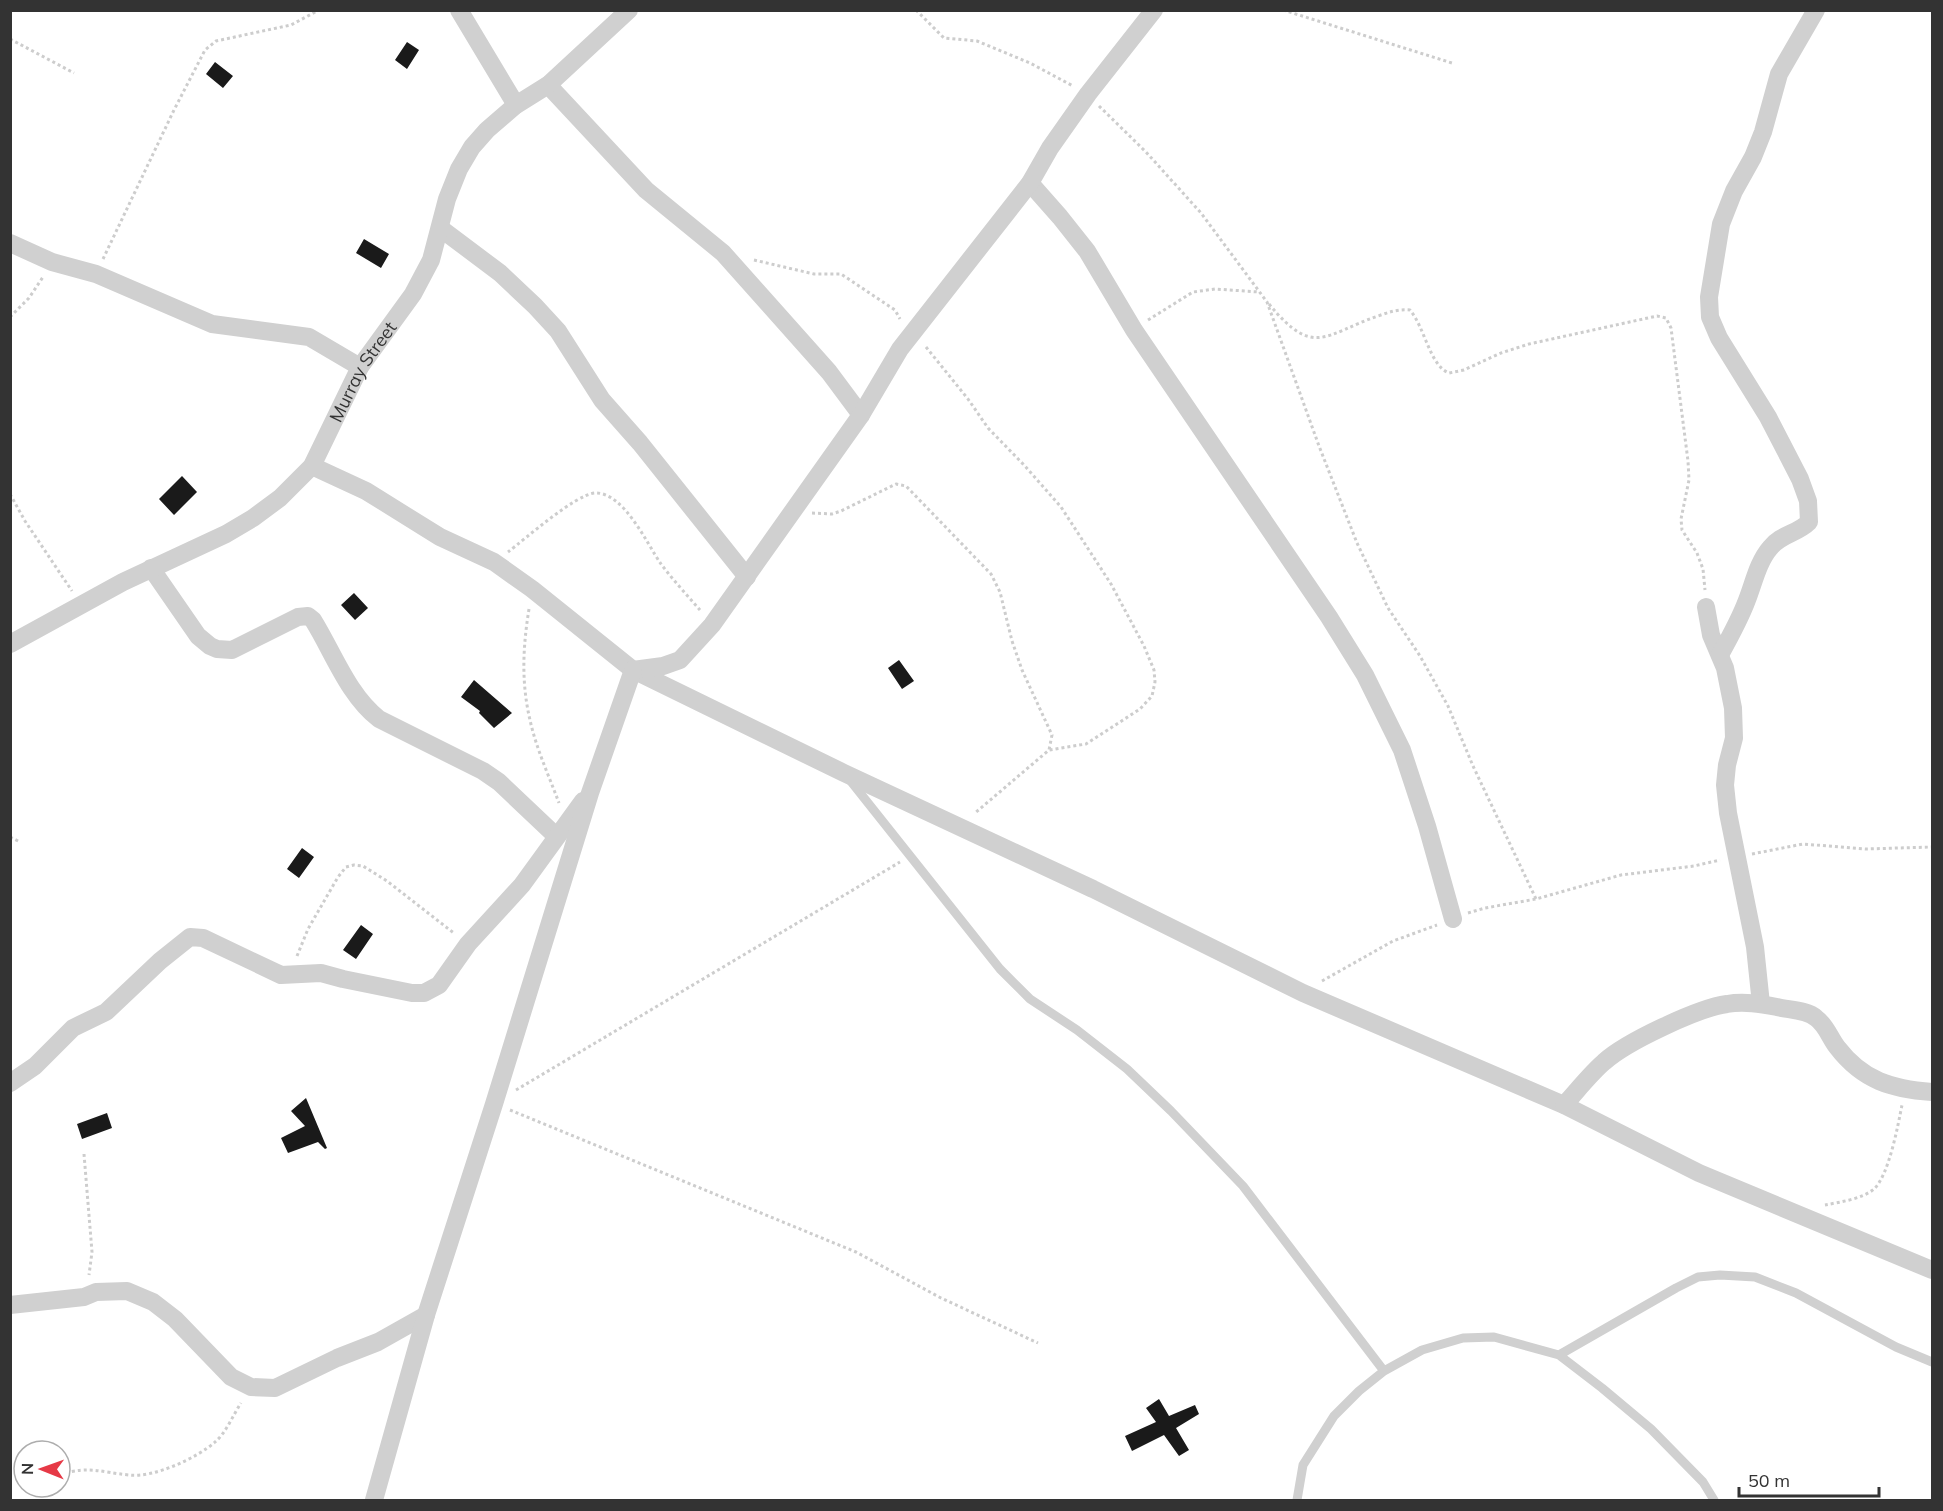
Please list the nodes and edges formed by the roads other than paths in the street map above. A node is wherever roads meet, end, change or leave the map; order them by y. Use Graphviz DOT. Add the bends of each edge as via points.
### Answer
graph roads {
  1 [pos="459,10"];
  2 [pos="629,10"];
  3 [pos="1154,10"];
  4 [pos="1816,10"];
  5 [pos="548,85"];
  6 [pos="516,105"];
  7 [pos="1030,183"];
  8 [pos="440,228"];
  9 [pos="10,243"];
  10 [pos="360,367"];
  11 [pos="861,415"];
  12 [pos="312,466"];
  13 [pos="151,568"];
  14 [pos="747,577"];
  15 [pos="1706,607"];
  16 [pos="10,645"];
  17 [pos="1720,655"];
  18 [pos="633,670"];
  19 [pos="844,773"];
  20 [pos="590,792"];
  21 [pos="560,830"];
  22 [pos="1453,919"];
  23 [pos="1761,1004"];
  24 [pos="10,1083"];
  25 [pos="1932,1092"];
  26 [pos="1564,1105"];
  27 [pos="1932,1270"];
  28 [pos="10,1305"];
  29 [pos="426,1315"];
  30 [pos="1559,1355"];
  31 [pos="1932,1362"];
  32 [pos="1384,1371"];
  33 [pos="374,1500"];
  34 [pos="1297,1500"];
  35 [pos="1714,1500"];
  1 -- 6 [label="street"];
  2 -- 5 [label="street, Murray Street"];
  3 -- 7 [label="street" via="1088,94"];
  4 -- 17 [label="street" via="1779,74 1753,157 1721,224 1709,297 1710,317 1719,338 1768,417 1800,479 1808,501 1809,522 1769,548"];
  5 -- 6 [label="street, Murray Street"];
  5 -- 11 [label="street" via="646,190 723,253 829,372"];
  6 -- 8 [label="street, Murray Street" via="472,147 447,199"];
  7 -- 11 [label="street" via="913,331"];
  7 -- 22 [label="street" via="1088,251 1134,330 1365,675 1402,750"];
  8 -- 10 [label="street, Murray Street" via="431,260 413,294"];
  8 -- 14 [label="street" via="500,273 550,323 602,400"];
  9 -- 10 [label="street" via="52,262 96,274 212,324 309,338"];
  10 -- 12 [label="street, Murray Street"];
  11 -- 14 [label="street"];
  12 -- 13 [label="street, Murray Street" via="253,518"];
  12 -- 18 [label="street" via="366,491 440,537 494,562"];
  13 -- 16 [label="street, Murray Street"];
  13 -- 21 [label="street" via="198,636 217,649 232,650 283,623 308,616 369,711 483,771"];
  14 -- 18 [label="street" via="680,660"];
  15 -- 17 [label="street" via="1711,635"];
  17 -- 23 [label="street" via="1730,685 1734,723 1725,785 1728,813 1755,947"];
  18 -- 19 [label="street"];
  18 -- 20 [label="street"];
  19 -- 26 [label="street" via="1303,993"];
  19 -- 32 [label="lane" via="1000,969 1030,999 1127,1069 1243,1186"];
  20 -- 21 [label="street"];
  20 -- 29 [label="street"];
  21 -- 24 [label="street" via="522,885 468,944 439,985 424,993 321,973 281,975 203,938 190,937 106,1012 73,1028 35,1066"];
  23 -- 25 [label="street" via="1815,1016 1837,1047 1869,1077 1906,1090"];
  23 -- 26 [label="street" via="1721,1005 1666,1026 1605,1061"];
  26 -- 27 [label="street" via="1699,1173"];
  28 -- 29 [label="street" via="127,1291 153,1302 175,1319 231,1377 250,1387 275,1388 378,1342"];
  29 -- 33 [label="street"];
  30 -- 31 [label="lane" via="1698,1277 1720,1275 1755,1277 1796,1293"];
  30 -- 32 [label="lane" via="1494,1337 1463,1338 1422,1350"];
  30 -- 35 [label="lane" via="1651,1429 1703,1482"];
  32 -- 34 [label="lane" via="1334,1416 1303,1465"];
}
